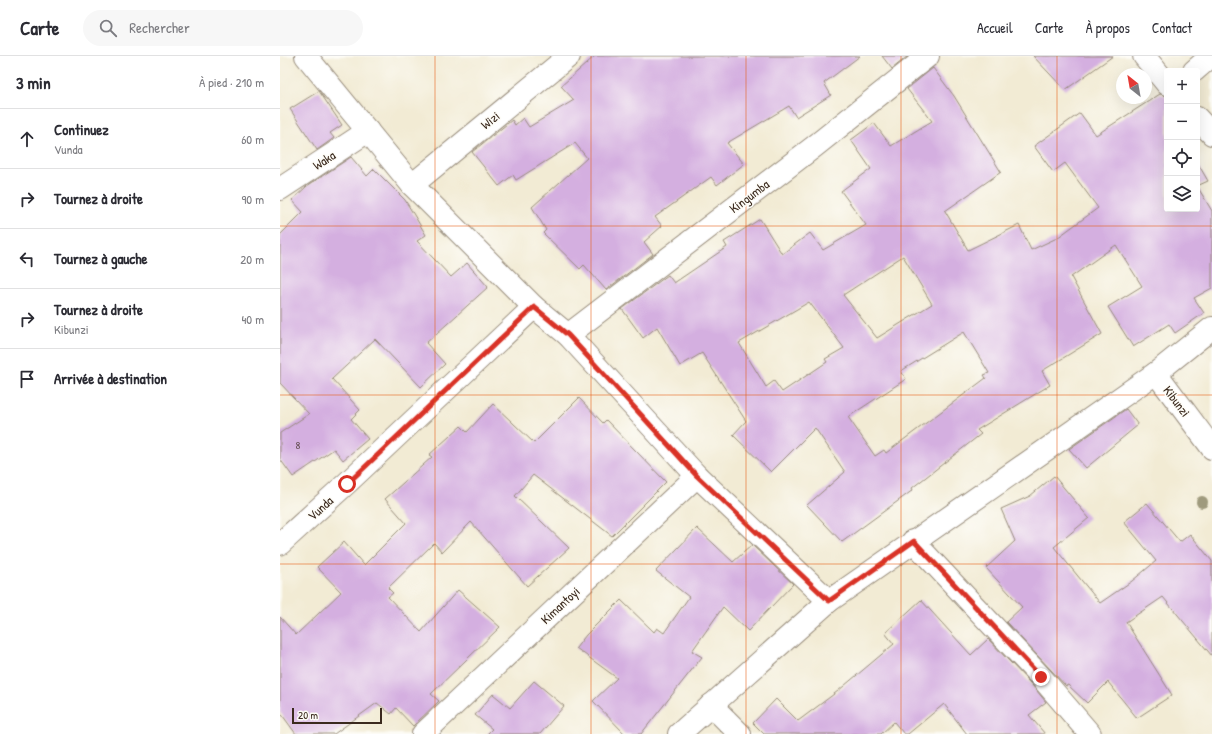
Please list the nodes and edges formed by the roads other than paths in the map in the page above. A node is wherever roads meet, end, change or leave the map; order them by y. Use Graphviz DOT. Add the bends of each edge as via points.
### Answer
graph roads {
  1 [pos="306,56"];
  2 [pos="569,56"];
  3 [pos="928,56"];
  4 [pos="1144,56"];
  5 [pos="1211,56"];
  6 [pos="1197,68"];
  7 [pos="1164,80"];
  8 [pos="1200,121"];
  9 [pos="368,131"];
  10 [pos="1212,134"];
  11 [pos="412,185"];
  12 [pos="280,188"];
  13 [pos="534,307"];
  14 [pos="1212,328"];
  15 [pos="568,335"];
  16 [pos="1156,373"];
  17 [pos="1212,448"];
  18 [pos="697,476"];
  19 [pos="914,541"];
  20 [pos="280,544"];
  21 [pos="829,601"];
  22 [pos="711,705"];
  23 [pos="423,734"];
  24 [pos="679,734"];
  25 [pos="740,734"];
  26 [pos="1090,734"];
  1 -- 9 [label="street"];
  2 -- 11 [label="street, Wizi"];
  3 -- 15 [label="street, Kingumba"];
  4 -- 7 [label="street"];
  5 -- 6 [label="street"];
  8 -- 10 [label="street"];
  9 -- 11 [label="street"];
  9 -- 12 [label="street, Waka"];
  11 -- 13 [label="street"];
  13 -- 15 [label="street"];
  13 -- 20 [label="street, Vunda"];
  14 -- 16 [label="street"];
  15 -- 18 [label="street"];
  16 -- 17 [label="street, Kibunzi"];
  16 -- 19 [label="street"];
  18 -- 21 [label="street"];
  18 -- 23 [label="street, Kimantoyi"];
  19 -- 21 [label="street"];
  19 -- 26 [label="street" via="1041,677"];
  21 -- 22 [label="street"];
  22 -- 24 [label="street"];
  22 -- 25 [label="street"];
}
